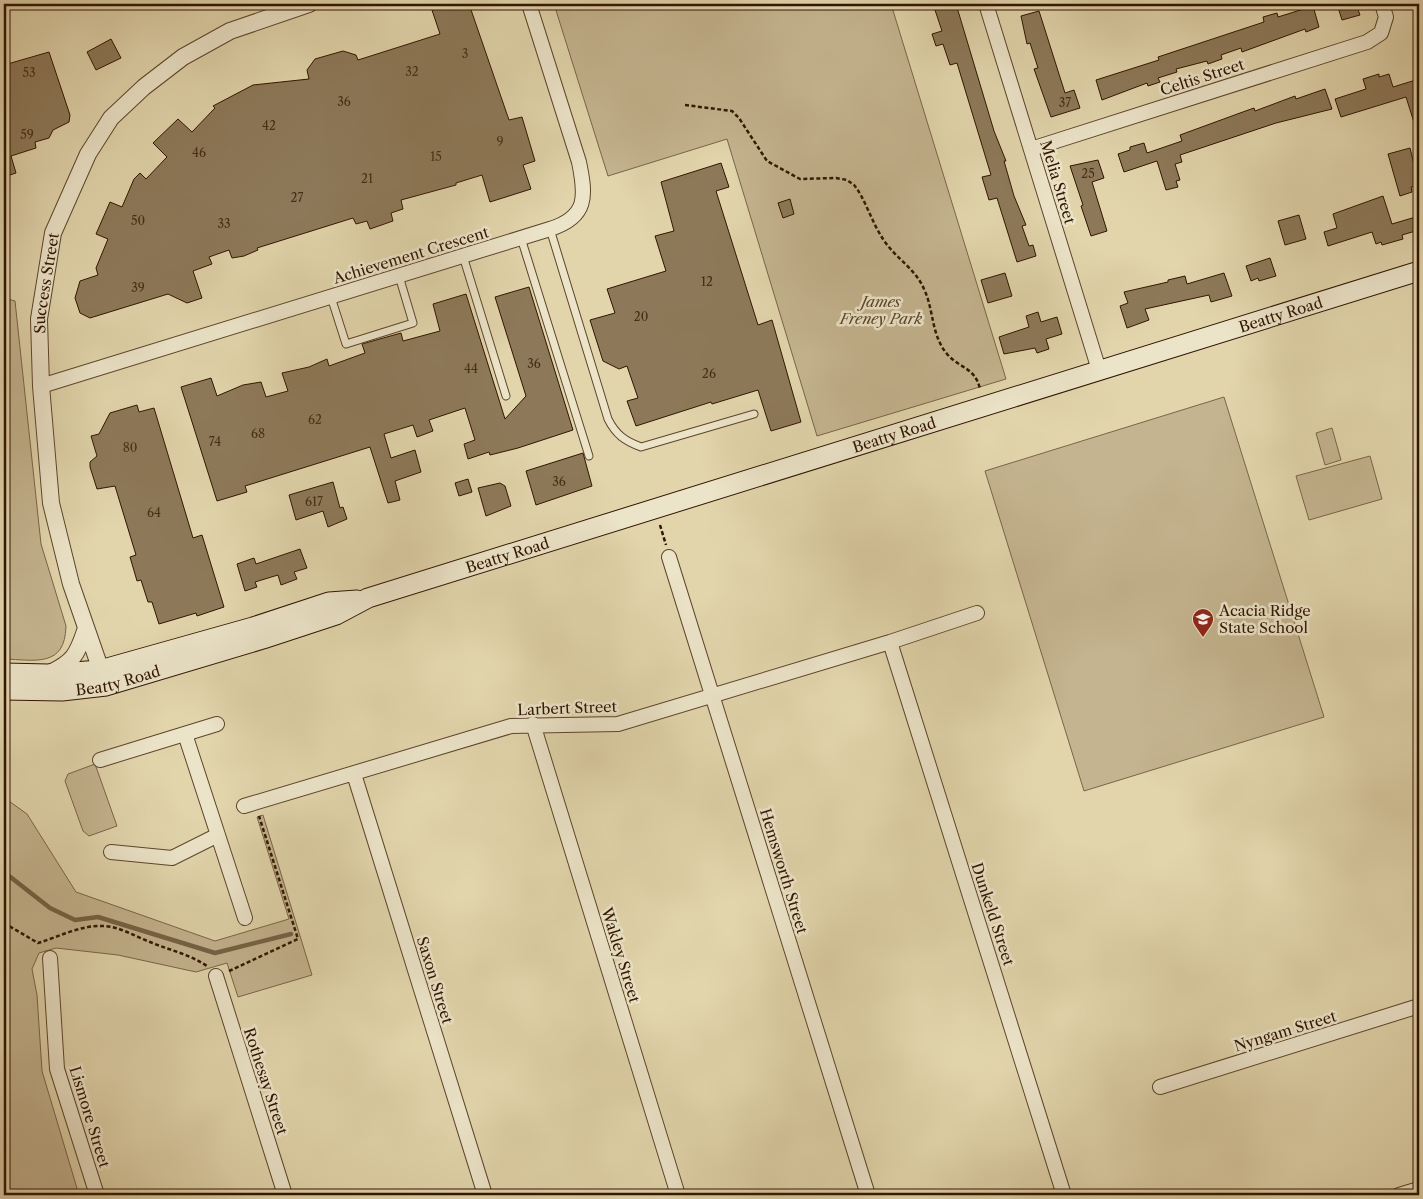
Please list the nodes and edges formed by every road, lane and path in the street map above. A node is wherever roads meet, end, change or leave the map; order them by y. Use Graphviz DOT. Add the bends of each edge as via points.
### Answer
graph roads {
  1 [pos="309,4"];
  2 [pos="529,4"];
  3 [pos="986,4"];
  4 [pos="1382,4"];
  5 [pos="685,105"];
  6 [pos="1031,149"];
  7 [pos="550,229"];
  8 [pos="521,238"];
  9 [pos="463,256"];
  10 [pos="1419,271"];
  11 [pos="399,276"];
  12 [pos="331,297"];
  13 [pos="1099,370"];
  14 [pos="41,386"];
  15 [pos="980,389"];
  16 [pos="506,396"];
  17 [pos="754,414"];
  18 [pos="589,456"];
  19 [pos="660,525"];
  20 [pos="669,557"];
  21 [pos="977,614"];
  22 [pos="86,631"];
  23 [pos="890,642"];
  24 [pos="4,672"];
  25 [pos="48,674"];
  26 [pos="103,678"];
  27 [pos="4,690"];
  28 [pos="712,696"];
  29 [pos="217,724"];
  30 [pos="534,724"];
  31 [pos="185,734"];
  32 [pos="100,760"];
  33 [pos="354,774"];
  34 [pos="249,804"];
  35 [pos="218,836"];
  36 [pos="4,845"];
  37 [pos="111,852"];
  38 [pos="4,887"];
  39 [pos="245,918"];
  40 [pos="4,923"];
  41 [pos="50,958"];
  42 [pos="216,976"];
  43 [pos="1419,1006"];
  44 [pos="1160,1087"];
  45 [pos="1419,1189"];
  46 [pos="96,1195"];
  47 [pos="285,1195"];
  48 [pos="485,1195"];
  49 [pos="678,1195"];
  50 [pos="868,1195"];
  51 [pos="1064,1195"];
  52 [pos="1399,1195"];
  1 -- 14 [label="street, Success Street" via="230,31 183,57 144,87 112,118 88,154 53,233 39,319"];
  2 -- 7 [label="street, Achievement Crescent" via="584,186 582,203 574,218"];
  3 -- 6 [label="street, Melia Street"];
  4 -- 6 [label="street, Celtis Street" via="1386,17 1381,34 1366,42"];
  5 -- 15 [label="path" via="732,111 767,162 800,179 836,178 854,185 884,242 920,281 935,331 948,355 972,372"];
  6 -- 13 [label="street, Melia Street"];
  7 -- 8 [label="street, Achievement Crescent"];
  7 -- 17 [label="lane" via="614,431 641,447"];
  8 -- 9 [label="street, Achievement Crescent"];
  8 -- 18 [label="lane"];
  9 -- 11 [label="street, Achievement Crescent"];
  9 -- 16 [label="lane"];
  10 -- 13 [label="main road, Beatty Road"];
  11 -- 12 [label="street, Achievement Crescent"];
  11 -- 12 [label="lane" via="413,323 346,344"];
  12 -- 14 [label="street, Achievement Crescent"];
  13 -- 26 [label="main road, Beatty Road" via="368,598 336,614 263,640"];
  14 -- 22 [label="street, Success Street" via="51,503 60,547"];
  19 -- 20 [label="path"];
  20 -- 28 [label="street, Hemsworth Street"];
  21 -- 23 [label="street, Larbert Street"];
  22 -- 25 [label="street" via="79,651 68,665"];
  22 -- 26 [label="street, Success Street"];
  23 -- 28 [label="street, Larbert Street"];
  23 -- 51 [label="street, Dunkeld Street"];
  24 -- 25 [label="main road, Beatty Road"];
  25 -- 26 [label="main road, Beatty Road"];
  26 -- 27 [label="main road, Beatty Road" via="62,691"];
  28 -- 30 [label="street, Larbert Street" via="618,724"];
  28 -- 50 [label="street, Hemsworth Street"];
  29 -- 31 [label="street"];
  30 -- 33 [label="street, Larbert Street" via="511,726"];
  30 -- 49 [label="street, Wakley Street"];
  31 -- 32 [label="street"];
  31 -- 35 [label="street"];
  33 -- 34 [label="street, Larbert Street"];
  33 -- 48 [label="street, Saxon Street"];
  34 -- 42 [label="path" via="298,939"];
  35 -- 37 [label="street" via="172,858"];
  35 -- 39 [label="street"];
  36 -- 38 [label="path" via="9,869 9,881"];
  40 -- 42 [label="path" via="38,942 83,928 102,926 121,930 185,954 212,969"];
  41 -- 46 [label="street, Lismore Street" via="57,1069"];
  42 -- 47 [label="street, Rothesay Street"];
  43 -- 44 [label="street, Nyngam Street"];
  45 -- 52 [label="street"];
}
